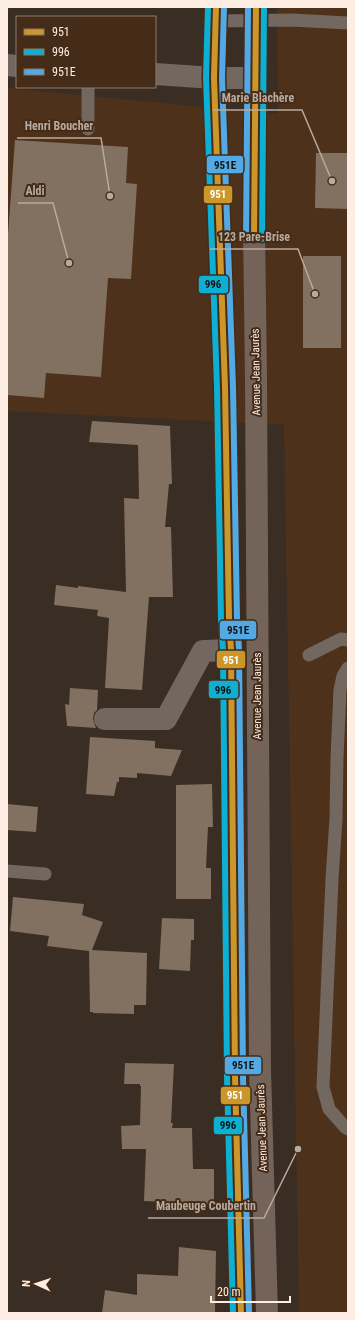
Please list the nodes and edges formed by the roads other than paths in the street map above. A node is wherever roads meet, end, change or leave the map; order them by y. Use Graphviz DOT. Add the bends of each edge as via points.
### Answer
graph roads {
  1 [pos="216,14"];
  2 [pos="256,14"];
  3 [pos="348,23"];
  4 [pos="156,74"];
  5 [pos="214,78"];
  6 [pos="255,78"];
  7 [pos="88,88"];
  8 [pos="88,129"];
  9 [pos="348,640"];
  10 [pos="231,650"];
  11 [pos="308,655"];
  12 [pos="348,668"];
  13 [pos="105,719"];
  14 [pos="7,871"];
  15 [pos="45,874"];
  16 [pos="348,1129"];
  17 [pos="241,1313"];
  18 [pos="267,1313"];
  1 -- 2 [label="lane"];
  1 -- 5 [label="main road"];
  2 -- 3 [label="lane" via="292,20"];
  2 -- 6 [label="main road, Avenue Jean Jaurès"];
  4 -- 5 [label="street"];
  5 -- 6 [label="street"];
  5 -- 10 [label="main road"];
  6 -- 18 [label="main road, Avenue Jean Jaurès" via="260,1070"];
  7 -- 8 [label="lane"];
  9 -- 11 [label="lane" via="341,639"];
  10 -- 13 [label="street" via="203,651 166,719"];
  10 -- 17 [label="main road" via="235,1076"];
  12 -- 16 [label="lane" via="340,690 323,1087 329,1110"];
  14 -- 15 [label="lane"];
}
